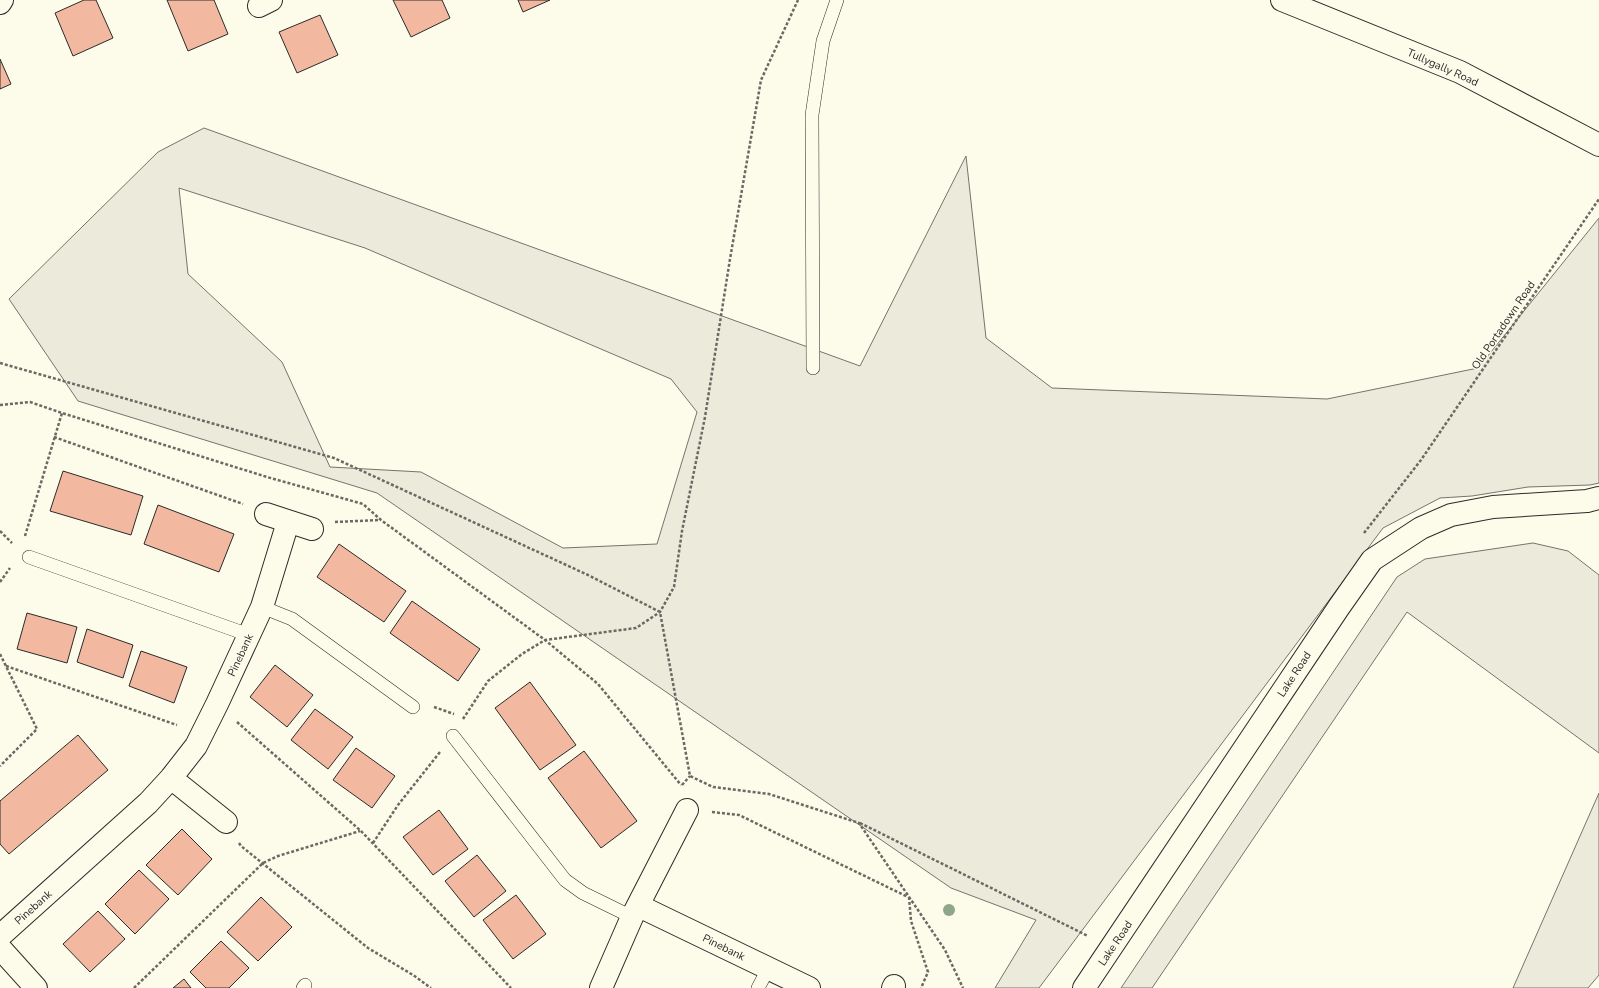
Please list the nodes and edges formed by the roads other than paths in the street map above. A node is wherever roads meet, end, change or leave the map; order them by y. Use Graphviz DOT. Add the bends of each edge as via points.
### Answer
graph roads {
  1 [pos="2,0"];
  2 [pos="837,0"];
  3 [pos="1282,0"];
  4 [pos="0,3"];
  5 [pos="1599,145"];
  6 [pos="813,368"];
  7 [pos="1599,498"];
  8 [pos="266,514"];
  9 [pos="288,522"];
  10 [pos="312,529"];
  11 [pos="29,557"];
  12 [pos="262,607"];
  13 [pos="249,635"];
  14 [pos="413,707"];
  15 [pos="453,736"];
  16 [pos="170,778"];
  17 [pos="687,810"];
  18 [pos="226,822"];
  19 [pos="636,911"];
  20 [pos="0,936"];
  21 [pos="0,948"];
  22 [pos="768,969"];
  23 [pos="36,988"];
  24 [pos="601,988"];
  25 [pos="758,988"];
  26 [pos="809,988"];
  27 [pos="1084,988"];
  1 -- 4 [label="main road"];
  2 -- 6 [label="lane" via="823,41 812,115"];
  3 -- 5 [label="main road, Tullygally Road" via="1460,72"];
  7 -- 27 [label="main road, Lake Road" via="1493,507 1451,515 1421,528 1372,560"];
  8 -- 9 [label="main road"];
  9 -- 10 [label="main road"];
  9 -- 12 [label="main road, Pinebank"];
  11 -- 13 [label="lane"];
  12 -- 13 [label="main road, Pinebank"];
  12 -- 14 [label="lane" via="292,619"];
  13 -- 16 [label="main road, Pinebank" via="196,746"];
  15 -- 19 [label="lane" via="565,880 584,893"];
  16 -- 18 [label="main road"];
  16 -- 20 [label="main road, Pinebank" via="148,803"];
  17 -- 19 [label="main road"];
  19 -- 22 [label="main road, Pinebank"];
  19 -- 24 [label="main road"];
  21 -- 23 [label="main road"];
  22 -- 25 [label="lane"];
  22 -- 26 [label="main road, Pinebank"];
}
